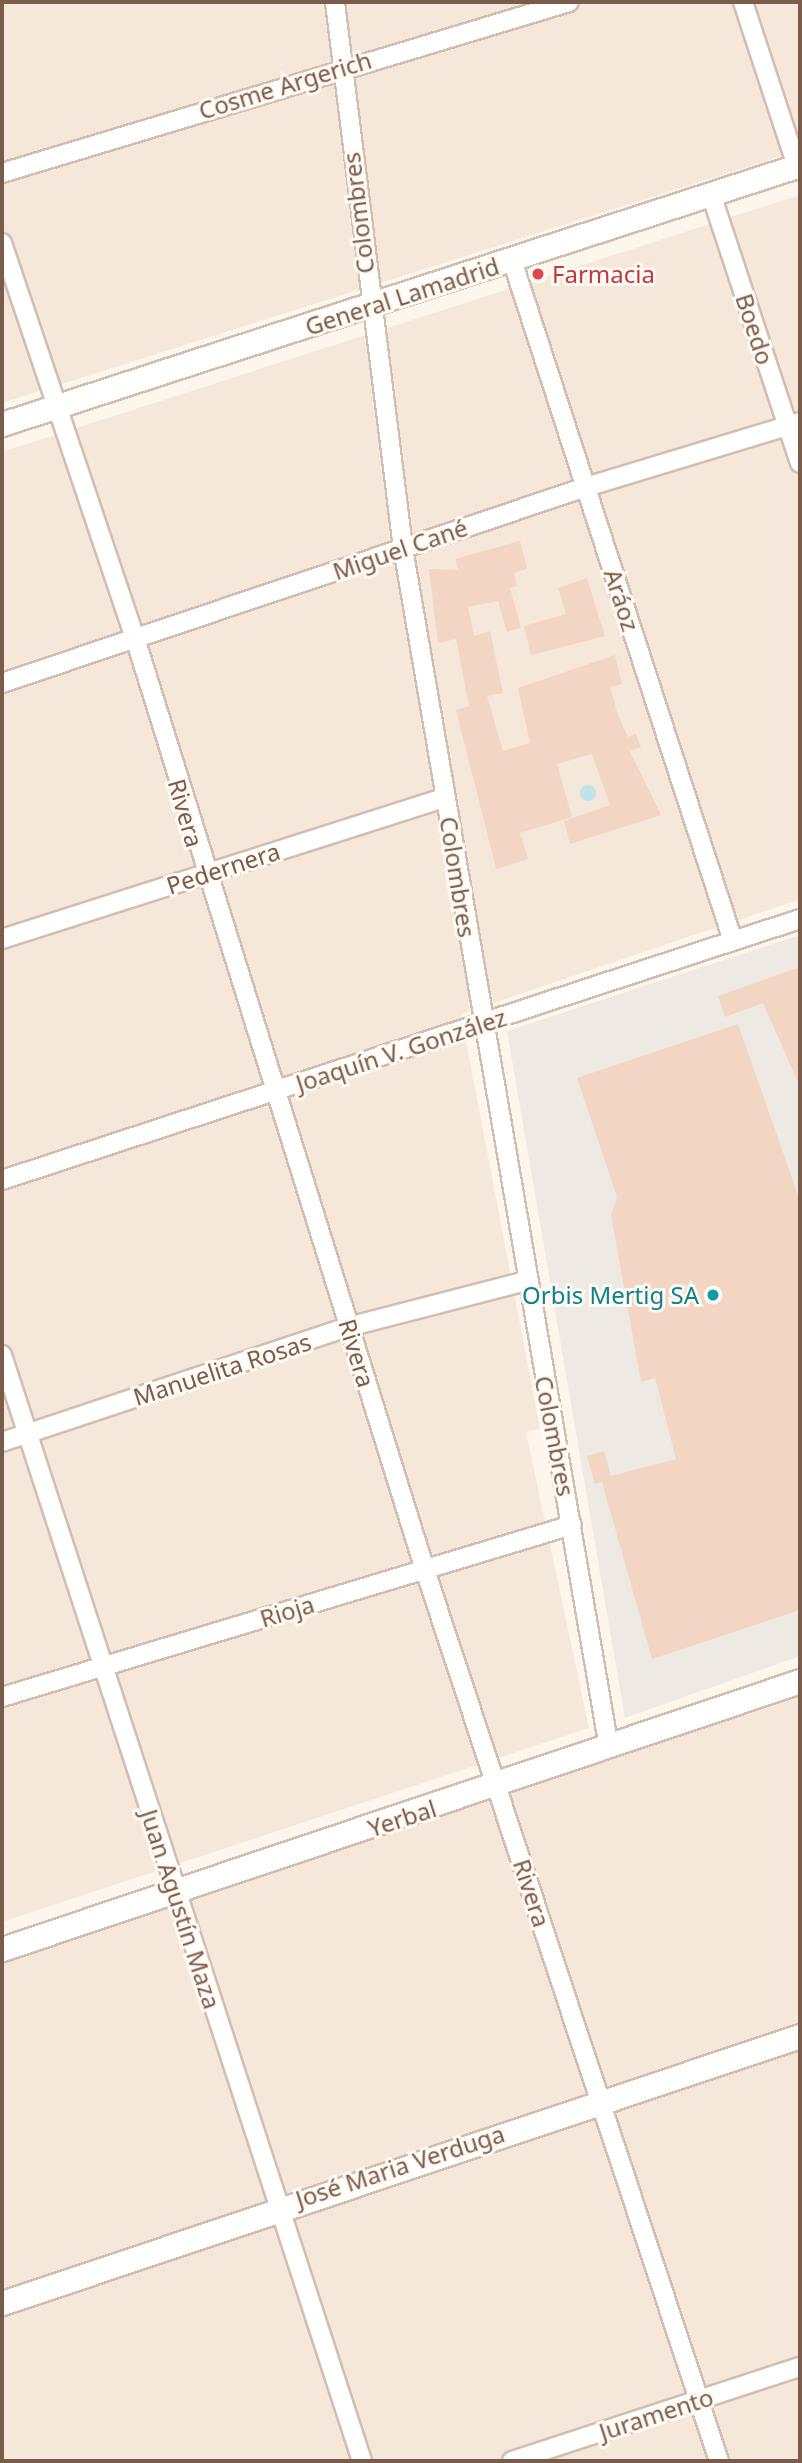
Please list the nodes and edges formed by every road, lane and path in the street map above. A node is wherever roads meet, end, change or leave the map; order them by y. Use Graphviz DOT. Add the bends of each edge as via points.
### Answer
graph roads {
  1 [pos="335,2"];
  2 [pos="569,2"];
  3 [pos="743,2"];
  4 [pos="341,67"];
  5 [pos="799,165"];
  6 [pos="2,173"];
  7 [pos="711,194"];
  8 [pos="2,243"];
  9 [pos="512,260"];
  10 [pos="370,308"];
  11 [pos="57,408"];
  12 [pos="2,424"];
  13 [pos="794,424"];
  14 [pos="800,463"];
  15 [pos="586,487"];
  16 [pos="403,548"];
  17 [pos="136,640"];
  18 [pos="2,682"];
  19 [pos="445,799"];
  20 [pos="204,874"];
  21 [pos="800,919"];
  22 [pos="2,939"];
  23 [pos="733,941"];
  24 [pos="482,1023"];
  25 [pos="278,1090"];
  26 [pos="2,1180"];
  27 [pos="526,1281"];
  28 [pos="348,1327"];
  29 [pos="2,1355"];
  30 [pos="28,1433"];
  31 [pos="2,1442"];
  32 [pos="572,1525"];
  33 [pos="425,1570"];
  34 [pos="103,1667"];
  35 [pos="799,1684"];
  36 [pos="2,1697"];
  37 [pos="609,1748"];
  38 [pos="498,1788"];
  39 [pos="174,1892"];
  40 [pos="2,1950"];
  41 [pos="800,2036"];
  42 [pos="600,2100"];
  43 [pos="278,2207"];
  44 [pos="2,2303"];
  45 [pos="800,2367"];
  46 [pos="699,2400"];
  47 [pos="362,2461"];
  48 [pos="512,2461"];
  49 [pos="719,2461"];
  1 -- 4 [label="street, Colombres"];
  2 -- 4 [label="street, Cosme Argerich"];
  3 -- 5 [label="street"];
  4 -- 6 [label="street, Cosme Argerich"];
  4 -- 10 [label="street, Colombres"];
  5 -- 7 [label="street, General Lamadrid"];
  7 -- 9 [label="street, General Lamadrid"];
  7 -- 13 [label="street, Boedo"];
  8 -- 11 [label="street, Rivera"];
  9 -- 10 [label="street, General Lamadrid"];
  9 -- 15 [label="street, Aráoz"];
  10 -- 11 [label="street, General Lamadrid"];
  10 -- 16 [label="street, Colombres"];
  11 -- 12 [label="street, General Lamadrid"];
  11 -- 17 [label="street, Rivera"];
  13 -- 14 [label="street, Boedo"];
  13 -- 15 [label="street, Miguel Cané"];
  15 -- 16 [label="street, Miguel Cané"];
  15 -- 23 [label="street, Aráoz"];
  16 -- 17 [label="street, Miguel Cané"];
  16 -- 19 [label="street, Colombres"];
  17 -- 18 [label="street, Miguel Cané"];
  17 -- 20 [label="street, Rivera"];
  19 -- 20 [label="street, Pedernera"];
  19 -- 24 [label="street, Colombres"];
  20 -- 22 [label="street, Pedernera"];
  20 -- 25 [label="street, Rivera"];
  21 -- 23 [label="street, Joaquín V. González"];
  23 -- 24 [label="street, Joaquín V. González"];
  24 -- 25 [label="street, Joaquín V. González"];
  24 -- 27 [label="street, Colombres"];
  25 -- 26 [label="street, Joaquín V. González"];
  25 -- 28 [label="street, Rivera"];
  27 -- 28 [label="street, Manuelita Rosas"];
  27 -- 32 [label="street, Colombres"];
  28 -- 30 [label="street, Manuelita Rosas"];
  28 -- 33 [label="street, Rivera"];
  29 -- 30 [label="street, Juan Agustín Maza"];
  30 -- 31 [label="street, Manuelita Rosas"];
  30 -- 34 [label="street, Juan Agustín Maza"];
  32 -- 33 [label="street, Rioja"];
  32 -- 37 [label="street, Colombres"];
  33 -- 34 [label="street, Rioja"];
  33 -- 38 [label="street, Rivera"];
  34 -- 36 [label="street, Rioja"];
  34 -- 39 [label="street, Juan Agustín Maza"];
  35 -- 37 [label="street, Yerbal"];
  37 -- 38 [label="street, Yerbal"];
  38 -- 39 [label="street, Yerbal"];
  38 -- 42 [label="street, Rivera"];
  39 -- 40 [label="street, Yerbal"];
  39 -- 43 [label="street, Juan Agustín Maza"];
  41 -- 42 [label="street, José Maria Verduga"];
  42 -- 43 [label="street, José Maria Verduga"];
  42 -- 46 [label="street, Rivera"];
  43 -- 44 [label="street, José Maria Verduga"];
  43 -- 47 [label="street, Juan Agustín Maza"];
  45 -- 46 [label="street, Juramento"];
  46 -- 48 [label="street, Juramento"];
  46 -- 49 [label="street, Rivera"];
}
